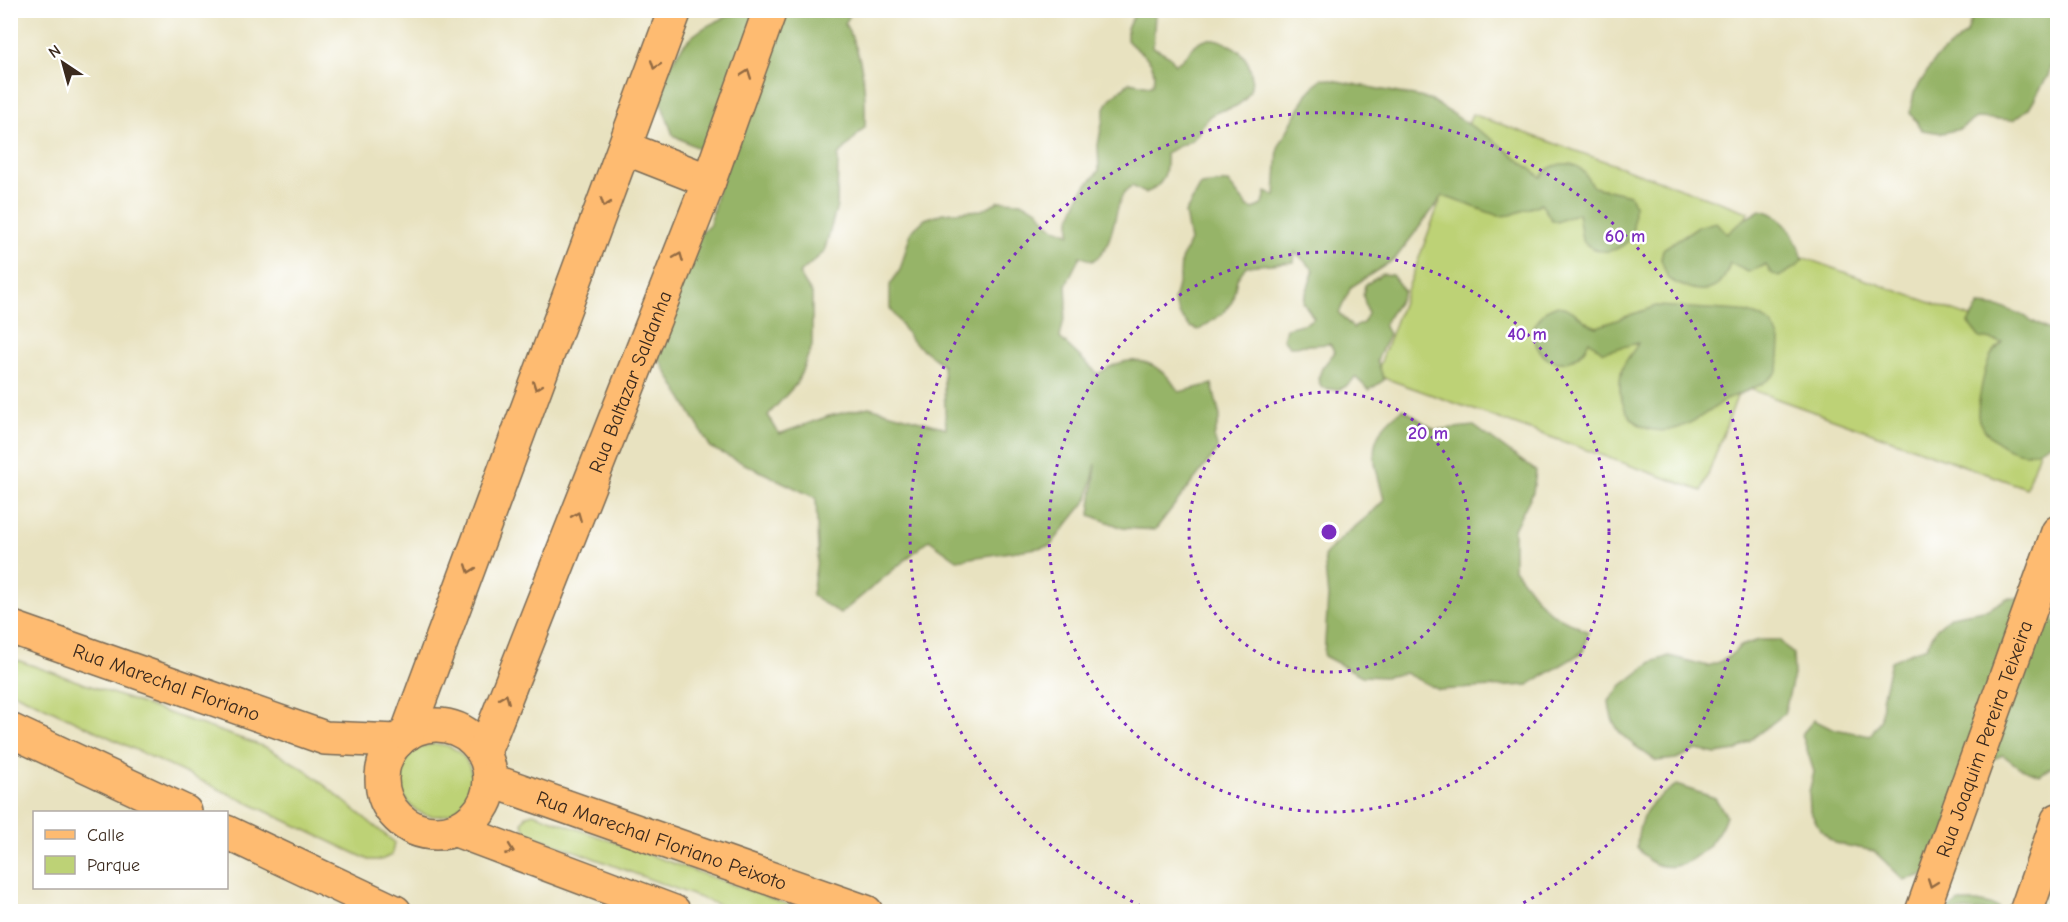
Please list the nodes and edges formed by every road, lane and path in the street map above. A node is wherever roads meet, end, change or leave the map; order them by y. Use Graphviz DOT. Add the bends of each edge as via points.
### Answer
graph roads {
  1 [pos="675,10"];
  2 [pos="770,10"];
  3 [pos="625,148"];
  4 [pos="709,181"];
  5 [pos="2058,532"];
  6 [pos="10,627"];
  7 [pos="10,730"];
  8 [pos="325,738"];
  9 [pos="402,738"];
  10 [pos="487,766"];
  11 [pos="383,788"];
  12 [pos="181,811"];
  13 [pos="2058,820"];
  14 [pos="456,830"];
  15 [pos="228,833"];
  16 [pos="395,912"];
  17 [pos="674,912"];
  18 [pos="866,912"];
  19 [pos="1922,912"];
  20 [pos="2026,912"];
  1 -- 3 [label="main road, one-way"];
  4 -- 2 [label="main road, Rua Baltazar Saldanha, one-way"];
  3 -- 4 [label="main road"];
  3 -- 9 [label="main road, one-way"];
  10 -- 4 [label="main road, Rua Baltazar Saldanha, one-way"];
  5 -- 19 [label="main road, Rua Joaquim Pereira Teixeira, one-way"];
  6 -- 8 [label="main road, Rua Marechal Floriano"];
  7 -- 12 [label="main road"];
  8 -- 9 [label="main road, Rua Marechal Floriano"];
  8 -- 11 [label="main road, Rua Marechal Floriano"];
  9 -- 10 [label="main road" via="434,725 452,727 471,738"];
  9 -- 11 [label="main road" via="384,763"];
  10 -- 14 [label="main road" via="489,795 475,818"];
  10 -- 18 [label="main road, Rua Marechal Floriano Peixoto"];
  11 -- 14 [label="main road" via="394,813 407,825 423,833"];
  13 -- 20 [label="main road"];
  14 -- 17 [label="main road, one-way"];
  15 -- 16 [label="main road"];
}
